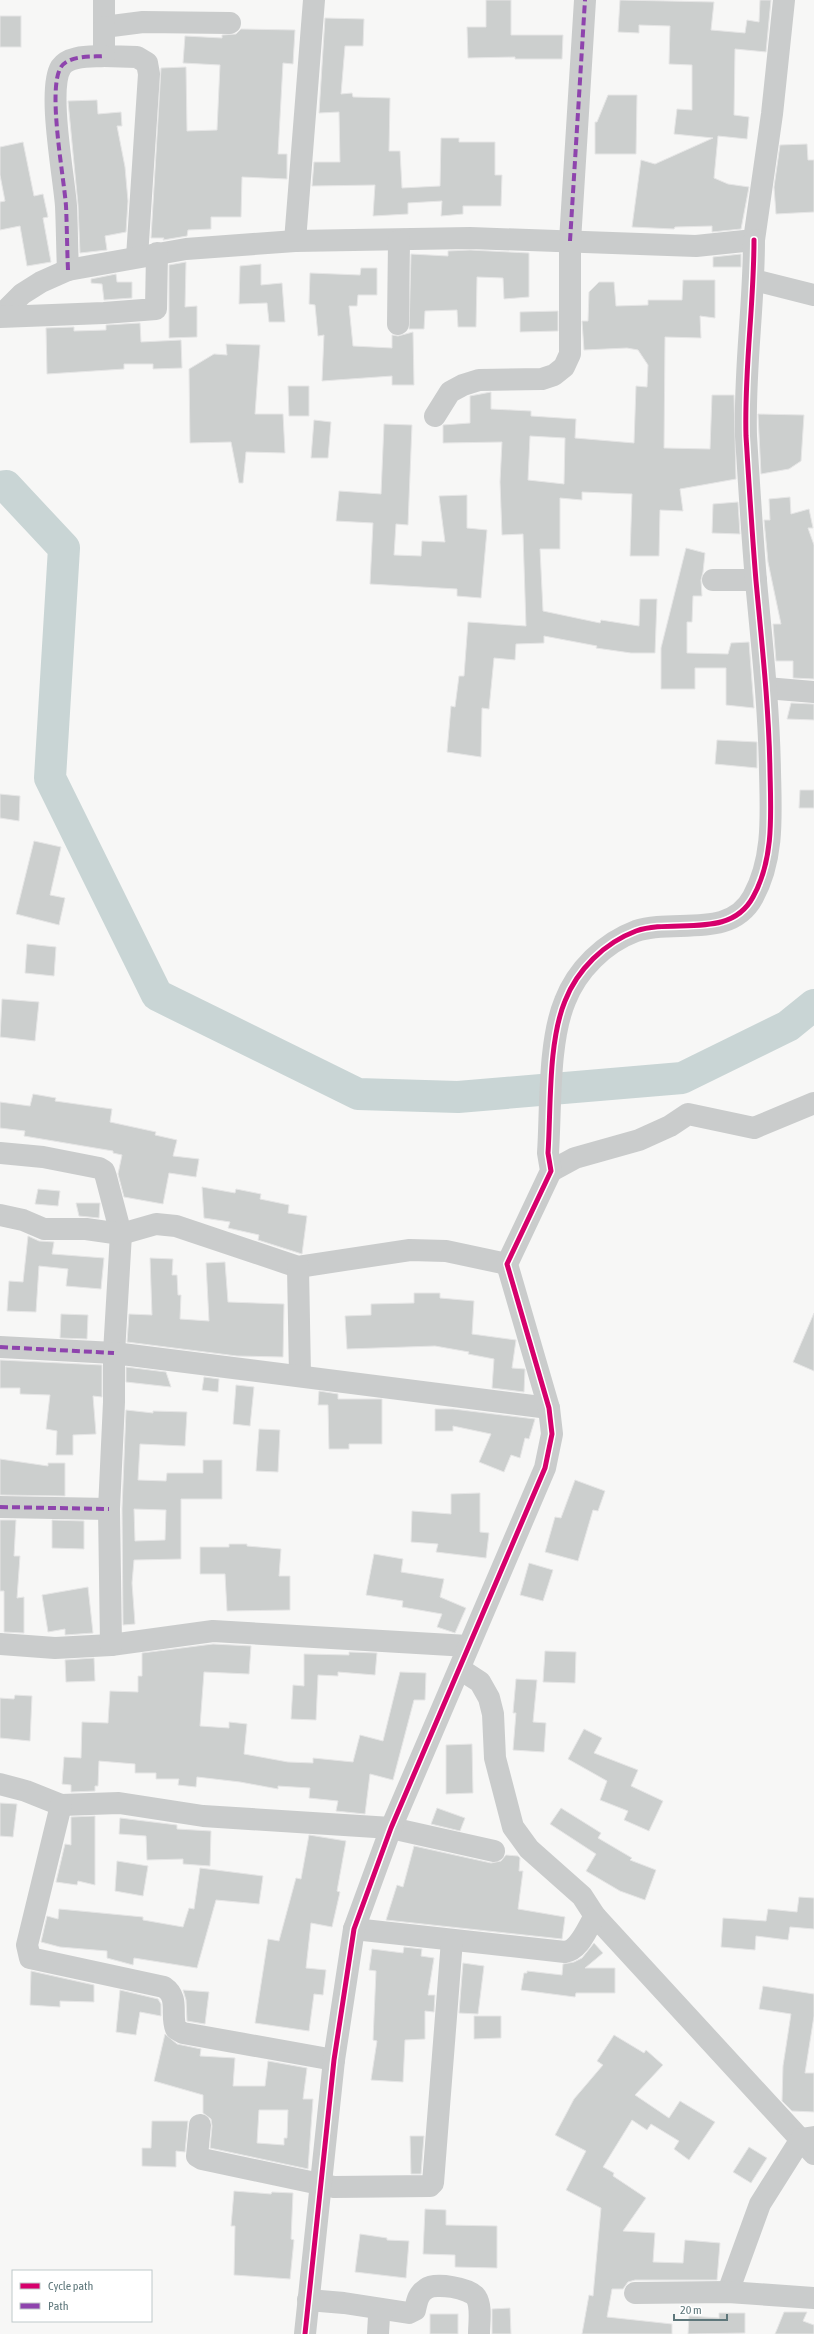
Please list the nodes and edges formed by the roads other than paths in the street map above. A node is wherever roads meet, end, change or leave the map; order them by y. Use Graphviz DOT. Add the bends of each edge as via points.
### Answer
graph roads {
  1 [pos="104,0"];
  2 [pos="314,0"];
  3 [pos="585,0"];
  4 [pos="784,0"];
  5 [pos="230,24"];
  6 [pos="104,27"];
  7 [pos="104,56"];
  8 [pos="754,240"];
  9 [pos="295,241"];
  10 [pos="399,241"];
  11 [pos="570,241"];
  12 [pos="147,255"];
  13 [pos="68,270"];
  14 [pos="754,280"];
  15 [pos="814,295"];
  16 [pos="0,316"];
  17 [pos="398,324"];
  18 [pos="435,416"];
  19 [pos="713,580"];
  20 [pos="756,580"];
  21 [pos="766,688"];
  22 [pos="814,692"];
  23 [pos="814,1103"];
  24 [pos="0,1153"];
  25 [pos="550,1162"];
  26 [pos="0,1215"];
  27 [pos="121,1234"];
  28 [pos="507,1264"];
  29 [pos="298,1267"];
  30 [pos="0,1347"];
  31 [pos="114,1353"];
  32 [pos="300,1376"];
  33 [pos="549,1408"];
  34 [pos="0,1507"];
  35 [pos="109,1509"];
  36 [pos="0,1644"];
  37 [pos="111,1645"];
  38 [pos="468,1646"];
  39 [pos="460,1669"];
  40 [pos="0,1784"];
  41 [pos="61,1805"];
  42 [pos="406,1830"];
  43 [pos="494,1851"];
  44 [pos="595,1916"];
  45 [pos="354,1929"];
  46 [pos="452,1940"];
  47 [pos="334,2060"];
  48 [pos="200,2125"];
  49 [pos="810,2144"];
  50 [pos="334,2186"];
  51 [pos="728,2292"];
  52 [pos="635,2293"];
  53 [pos="814,2298"];
  54 [pos="315,2301"];
  55 [pos="384,2310"];
  56 [pos="304,2334"];
  57 [pos="378,2334"];
  58 [pos="478,2334"];
  1 -- 6 [label="street"];
  2 -- 9 [label="street"];
  3 -- 11 [label="street"];
  4 -- 8 [label="street"];
  5 -- 6 [label="street" via="143,22"];
  6 -- 7 [label="street"];
  7 -- 12 [label="street" via="138,57 147,64"];
  7 -- 13 [label="street" via="68,61 62,66 56,87 58,140 66,208"];
  8 -- 11 [label="street" via="696,246"];
  8 -- 14 [label="street"];
  9 -- 10 [label="street"];
  9 -- 12 [label="street"];
  10 -- 11 [label="street" via="470,238"];
  10 -- 17 [label="street"];
  11 -- 18 [label="street" via="570,354 564,367 554,375 542,379 479,380 462,385 450,392"];
  12 -- 13 [label="street"];
  12 -- 16 [label="street" via="156,309"];
  13 -- 16 [label="street" via="22,294"];
  14 -- 15 [label="street"];
  14 -- 20 [label="street" via="745,387"];
  19 -- 20 [label="street"];
  20 -- 21 [label="street"];
  21 -- 22 [label="street"];
  21 -- 25 [label="street" via="771,823 766,868 753,898 744,911 731,919 709,926 676,926 636,931 592,959 577,977 564,1002 555,1041"];
  23 -- 25 [label="street" via="754,1128 696,1116 639,1140 575,1158"];
  24 -- 27 [label="street" via="43,1157 104,1171"];
  25 -- 28 [label="street"];
  26 -- 27 [label="street" via="23,1220 44,1229 86,1229"];
  27 -- 29 [label="street" via="156,1224 176,1226"];
  27 -- 31 [label="street"];
  28 -- 29 [label="street" via="446,1251 410,1250"];
  28 -- 33 [label="street"];
  29 -- 32 [label="street"];
  30 -- 31 [label="street"];
  31 -- 32 [label="street"];
  31 -- 35 [label="street"];
  32 -- 33 [label="street"];
  33 -- 38 [label="street" via="552,1434 545,1468"];
  34 -- 35 [label="street"];
  35 -- 37 [label="street"];
  36 -- 37 [label="street" via="55,1648"];
  37 -- 38 [label="street" via="212,1630"];
  38 -- 39 [label="street"];
  39 -- 42 [label="street"];
  39 -- 44 [label="street" via="480,1682 489,1698 493,1714 495,1758 513,1827 529,1849 582,1896"];
  40 -- 41 [label="street"];
  41 -- 42 [label="street" via="119,1804 203,1816"];
  41 -- 47 [label="street" via="27,1945 30,1958 164,1987 170,1991 174,1999 176,2029 183,2033"];
  42 -- 43 [label="street"];
  42 -- 45 [label="street"];
  44 -- 46 [label="street" via="571,1951"];
  44 -- 49 [label="street"];
  45 -- 46 [label="street"];
  45 -- 47 [label="street"];
  46 -- 50 [label="street" via="433,2183 427,2187"];
  47 -- 50 [label="street"];
  48 -- 50 [label="street" via="196,2151 197,2156 202,2159"];
  49 -- 51 [label="street" via="760,2204"];
  50 -- 54 [label="street"];
  51 -- 52 [label="street"];
  51 -- 53 [label="street"];
  54 -- 55 [label="street"];
  54 -- 56 [label="street"];
  55 -- 57 [label="street" via="379,2316"];
  55 -- 58 [label="street" via="412,2312 419,2294 428,2287 462,2289 472,2293 479,2304"];
}
